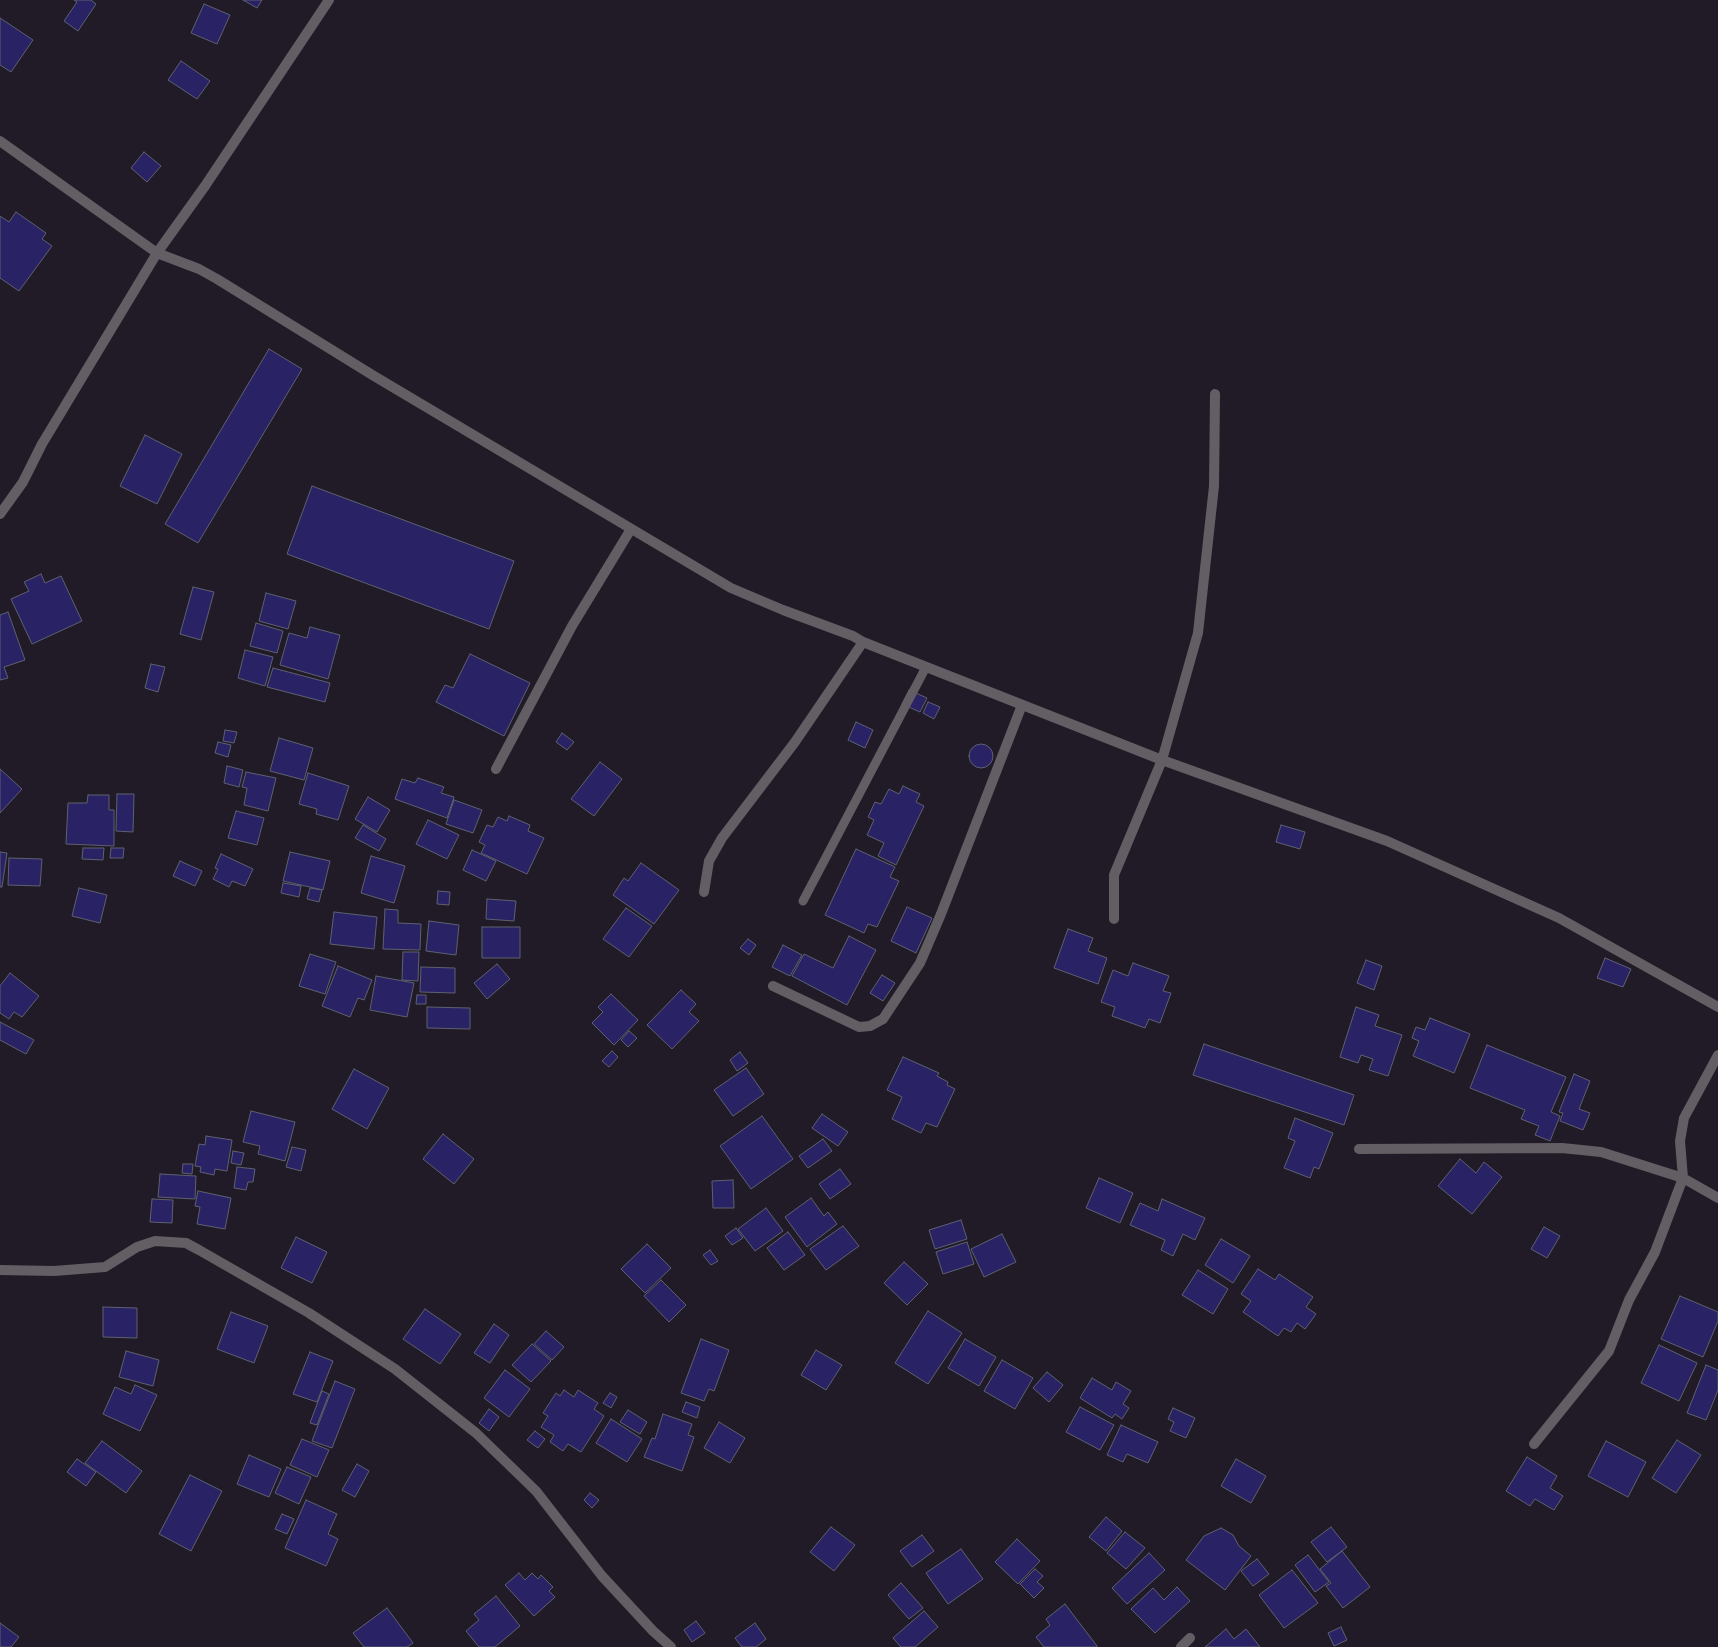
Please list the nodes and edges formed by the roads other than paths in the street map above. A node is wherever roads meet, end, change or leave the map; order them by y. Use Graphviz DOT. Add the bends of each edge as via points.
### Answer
graph roads {
  1 [pos="329,0"];
  2 [pos="0,141"];
  3 [pos="157,253"];
  4 [pos="1215,394"];
  5 [pos="0,514"];
  6 [pos="631,528"];
  7 [pos="863,642"];
  8 [pos="926,667"];
  9 [pos="1022,704"];
  10 [pos="1162,760"];
  11 [pos="496,769"];
  12 [pos="704,892"];
  13 [pos="803,901"];
  14 [pos="1114,919"];
  15 [pos="774,986"];
  16 [pos="1718,1006"];
  17 [pos="1718,1054"];
  18 [pos="1359,1150"];
  19 [pos="1683,1178"];
  20 [pos="1718,1198"];
  21 [pos="0,1270"];
  22 [pos="1534,1444"];
  23 [pos="1190,1638"];
  24 [pos="672,1647"];
  25 [pos="1181,1647"];
  1 -- 3 [label="street"];
  2 -- 3 [label="street"];
  3 -- 5 [label="street" via="42,444 23,482"];
  3 -- 6 [label="street" via="216,278"];
  4 -- 10 [label="street" via="1214,486 1198,633"];
  6 -- 7 [label="street" via="731,588"];
  6 -- 11 [label="street" via="572,626"];
  7 -- 8 [label="street"];
  7 -- 12 [label="street" via="795,742 722,838 709,861"];
  8 -- 9 [label="street"];
  8 -- 13 [label="lane"];
  9 -- 10 [label="street"];
  9 -- 15 [label="street" via="920,963 883,1018 870,1026 859,1027"];
  10 -- 14 [label="street" via="1114,875"];
  10 -- 16 [label="street" via="1396,846 1559,918"];
  17 -- 19 [label="street" via="1684,1118 1680,1141"];
  18 -- 19 [label="street" via="1562,1148 1601,1152"];
  19 -- 20 [label="street"];
  19 -- 22 [label="street" via="1655,1252 1609,1351"];
  21 -- 24 [label="street" via="105,1268 137,1247 155,1241 186,1243 199,1250 309,1313 395,1369 476,1433 536,1491 602,1576"];
  23 -- 25 [label="street"];
}
